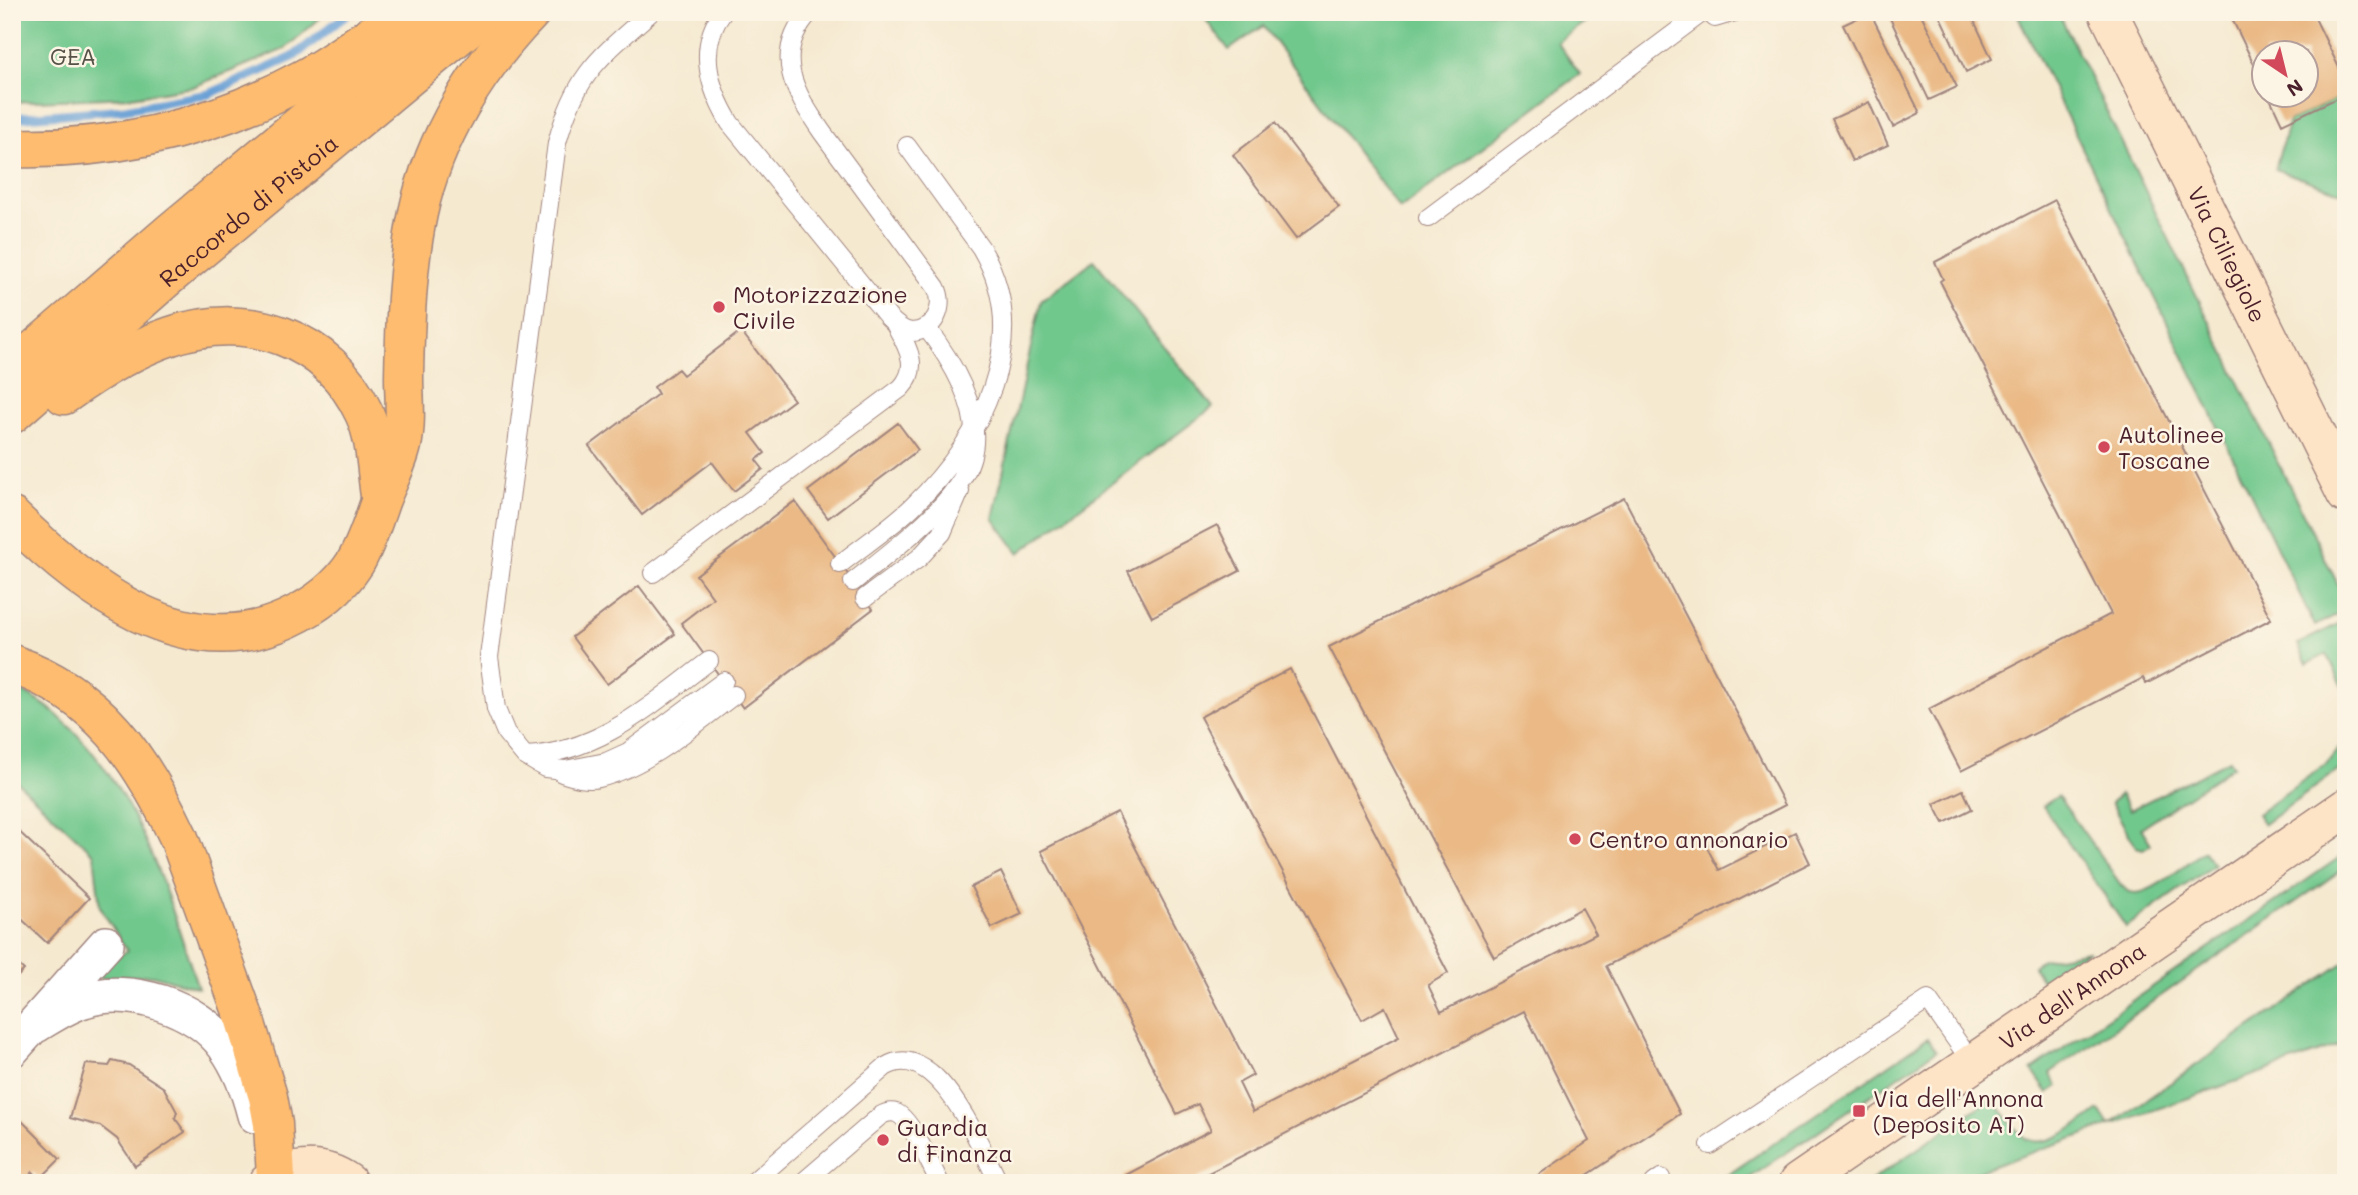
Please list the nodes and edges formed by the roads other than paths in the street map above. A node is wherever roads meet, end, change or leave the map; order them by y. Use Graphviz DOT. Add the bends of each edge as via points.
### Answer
graph roads {
  1 [pos="408,12"];
  2 [pos="436,12"];
  3 [pos="487,12"];
  4 [pos="531,12"];
  5 [pos="651,12"];
  6 [pos="723,12"];
  7 [pos="810,12"];
  8 [pos="1705,12"];
  9 [pos="1735,12"];
  10 [pos="2108,12"];
  11 [pos="907,146"];
  12 [pos="12,148"];
  13 [pos="1428,218"];
  14 [pos="895,324"];
  15 [pos="926,327"];
  16 [pos="12,369"];
  17 [pos="12,414"];
  18 [pos="974,431"];
  19 [pos="12,435"];
  20 [pos="971,459"];
  21 [pos="2346,494"];
  22 [pos="380,502"];
  23 [pos="12,517"];
  24 [pos="840,564"];
  25 [pos="653,573"];
  26 [pos="853,582"];
  27 [pos="865,598"];
  28 [pos="709,661"];
  29 [pos="12,664"];
  30 [pos="729,688"];
  31 [pos="524,756"];
  32 [pos="2346,808"];
  33 [pos="106,944"];
  34 [pos="24,1037"];
  35 [pos="1973,1063"];
  36 [pos="1710,1145"];
  37 [pos="269,1181"];
  38 [pos="348,1183"];
  39 [pos="752,1183"];
  40 [pos="802,1183"];
  41 [pos="940,1183"];
  42 [pos="999,1183"];
  43 [pos="1798,1183"];
  1 -- 12 [label="highway" via="305,78 167,134 105,145"];
  2 -- 16 [label="highway, Raccordo di Pistoia"];
  3 -- 17 [label="highway, Raccordo di Pistoia" via="163,281"];
  4 -- 22 [label="highway" via="508,36 449,125 418,211 407,288 404,436"];
  5 -- 31 [label="lane" via="589,69 570,101 557,143 489,657 496,709 506,733"];
  6 -- 14 [label="lane" via="707,52 709,78 722,109"];
  7 -- 15 [label="lane" via="790,48 793,84 822,132 936,287 941,308"];
  8 -- 9 [label="lane" via="1719,18"];
  8 -- 13 [label="lane"];
  10 -- 21 [label="street, Via Ciliegiole"];
  11 -- 18 [label="lane" via="981,248 999,288 1002,352"];
  14 -- 15 [label="lane" via="911,332"];
  14 -- 25 [label="lane" via="911,355 908,381"];
  15 -- 18 [label="lane" via="947,354 968,396"];
  18 -- 20 [label="lane"];
  18 -- 24 [label="lane" via="911,508"];
  19 -- 22 [label="highway" via="97,371 154,342 201,328 259,329 307,347 353,395 370,432"];
  20 -- 26 [label="lane" via="950,497"];
  20 -- 27 [label="lane" via="942,533 919,558"];
  22 -- 23 [label="highway" via="355,563 331,590 275,625 226,634 153,620 111,599 48,552"];
  28 -- 31 [label="lane" via="618,728 575,748"];
  29 -- 37 [label="highway" via="37,672 91,708 120,737 165,808 268,1097 273,1124"];
  30 -- 31 [label="lane" via="606,762 565,770 545,768"];
  32 -- 35 [label="street, Via dell'Annona"];
  33 -- 34 [label="street"];
  34 -- 37 [label="street" via="84,1000 119,995 159,1002 181,1012 212,1032 234,1059 253,1106"];
  35 -- 36 [label="lane" via="1928,1000"];
  35 -- 43 [label="street, Via dell'Annona"];
  37 -- 38 [label="street" via="313,1170"];
  39 -- 42 [label="lane" via="885,1067 901,1060 916,1063 942,1082"];
  40 -- 41 [label="lane" via="880,1116 891,1112 907,1123"];
}
